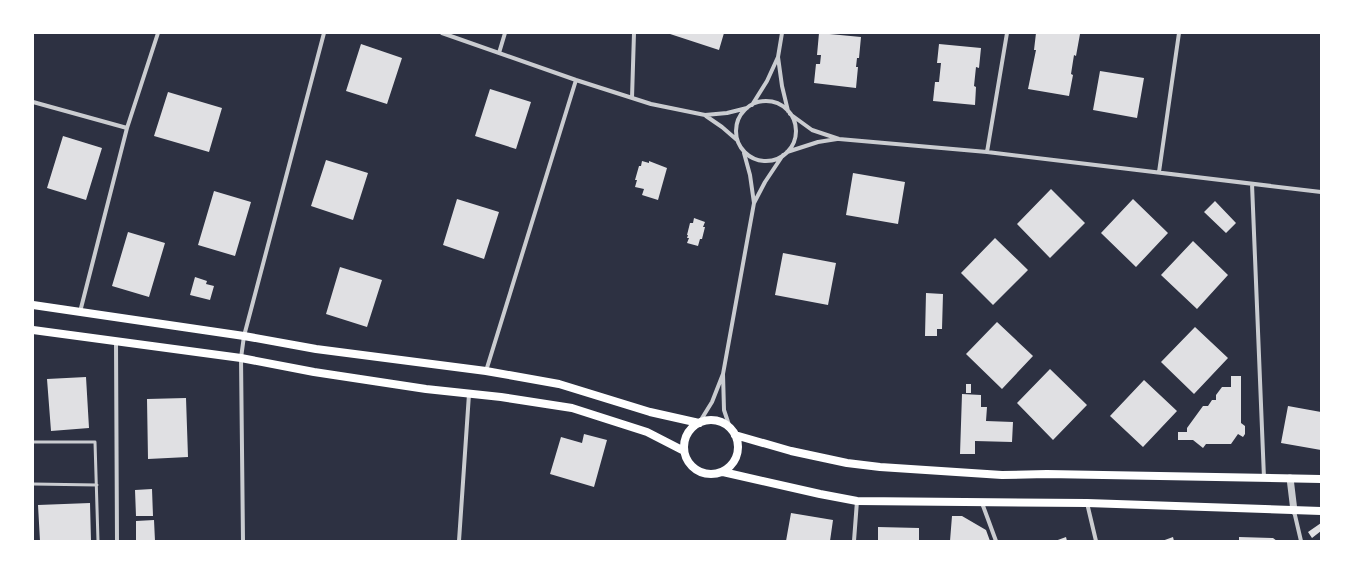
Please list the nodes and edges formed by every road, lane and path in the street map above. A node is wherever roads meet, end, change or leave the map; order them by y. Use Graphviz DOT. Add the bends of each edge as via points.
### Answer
graph roads {
  1 [pos="158,33"];
  2 [pos="324,33"];
  3 [pos="442,33"];
  4 [pos="505,33"];
  5 [pos="634,33"];
  6 [pos="782,33"];
  7 [pos="1007,33"];
  8 [pos="1179,33"];
  9 [pos="499,53"];
  10 [pos="778,56"];
  11 [pos="576,80"];
  12 [pos="632,98"];
  13 [pos="33,102"];
  14 [pos="750,106"];
  15 [pos="790,114"];
  16 [pos="705,116"];
  17 [pos="127,128"];
  18 [pos="839,139"];
  19 [pos="737,140"];
  20 [pos="744,152"];
  21 [pos="987,152"];
  22 [pos="785,154"];
  23 [pos="1159,172"];
  24 [pos="1252,184"];
  25 [pos="1321,192"];
  26 [pos="754,203"];
  27 [pos="33,305"];
  28 [pos="80,312"];
  29 [pos="33,330"];
  30 [pos="244,336"];
  31 [pos="116,341"];
  32 [pos="241,358"];
  33 [pos="486,372"];
  34 [pos="723,374"];
  35 [pos="469,393"];
  36 [pos="699,423"];
  37 [pos="730,428"];
  38 [pos="735,435"];
  39 [pos="33,442"];
  40 [pos="684,451"];
  41 [pos="723,472"];
  42 [pos="1264,478"];
  43 [pos="1290,478"];
  44 [pos="1321,478"];
  45 [pos="33,484"];
  46 [pos="97,485"];
  47 [pos="857,501"];
  48 [pos="982,503"];
  49 [pos="1087,503"];
  50 [pos="1294,510"];
  51 [pos="1321,511"];
  52 [pos="98,541"];
  53 [pos="117,541"];
  54 [pos="243,541"];
  55 [pos="459,541"];
  56 [pos="854,541"];
  57 [pos="996,541"];
  58 [pos="1096,541"];
  59 [pos="1301,541"];
  1 -- 17 [label="street"];
  2 -- 30 [label="street"];
  3 -- 9 [label="street"];
  4 -- 9 [label="street"];
  5 -- 12 [label="street"];
  6 -- 10 [label="street"];
  7 -- 21 [label="street"];
  8 -- 23 [label="street"];
  9 -- 11 [label="street"];
  10 -- 14 [label="street" via="767,81"];
  10 -- 15 [label="street" via="782,86"];
  11 -- 12 [label="street"];
  11 -- 33 [label="street"];
  12 -- 16 [label="street"];
  13 -- 17 [label="street"];
  14 -- 15 [label="street" via="766,101 776,103"];
  14 -- 16 [label="street"];
  14 -- 19 [label="street" via="738,118"];
  15 -- 18 [label="street" via="812,130"];
  15 -- 22 [label="street" via="795,126 795,136 792,146"];
  16 -- 19 [label="street"];
  17 -- 28 [label="street"];
  18 -- 21 [label="street"];
  18 -- 22 [label="street" via="818,142"];
  19 -- 20 [label="street"];
  20 -- 22 [label="street" via="756,160 767,161"];
  20 -- 26 [label="street"];
  21 -- 23 [label="street"];
  22 -- 26 [label="street" via="764,182"];
  23 -- 24 [label="street"];
  24 -- 25 [label="street"];
  24 -- 42 [label="street"];
  26 -- 34 [label="street"];
  27 -- 28 [label="main road"];
  28 -- 30 [label="main road"];
  29 -- 31 [label="main road"];
  30 -- 32 [label="street"];
  30 -- 33 [label="main road" via="316,349"];
  31 -- 32 [label="main road"];
  31 -- 53 [label="street"];
  32 -- 35 [label="main road" via="314,372"];
  32 -- 54 [label="street"];
  33 -- 36 [label="main road" via="559,384 650,412"];
  34 -- 36 [label="street" via="712,402"];
  34 -- 37 [label="street" via="724,410"];
  35 -- 40 [label="main road" via="572,408 647,432"];
  35 -- 55 [label="street"];
  36 -- 37 [label="main road" via="715,420"];
  36 -- 40 [label="main road" via="687,435"];
  37 -- 38 [label="main road"];
  38 -- 41 [label="main road" via="738,443 736,456 730,467"];
  38 -- 42 [label="main road" via="847,463 918,471 1002,475"];
  39 -- 46 [label="lane" via="95,442"];
  40 -- 41 [label="main road" via="687,460 698,472"];
  41 -- 47 [label="main road"];
  42 -- 43 [label="main road"];
  43 -- 44 [label="main road"];
  43 -- 50 [label="street"];
  45 -- 46 [label="lane"];
  46 -- 52 [label="lane"];
  47 -- 48 [label="main road"];
  47 -- 56 [label="street"];
  48 -- 49 [label="main road"];
  48 -- 57 [label="street"];
  49 -- 50 [label="main road"];
  49 -- 58 [label="street"];
  50 -- 51 [label="main road"];
  50 -- 59 [label="street"];
}
